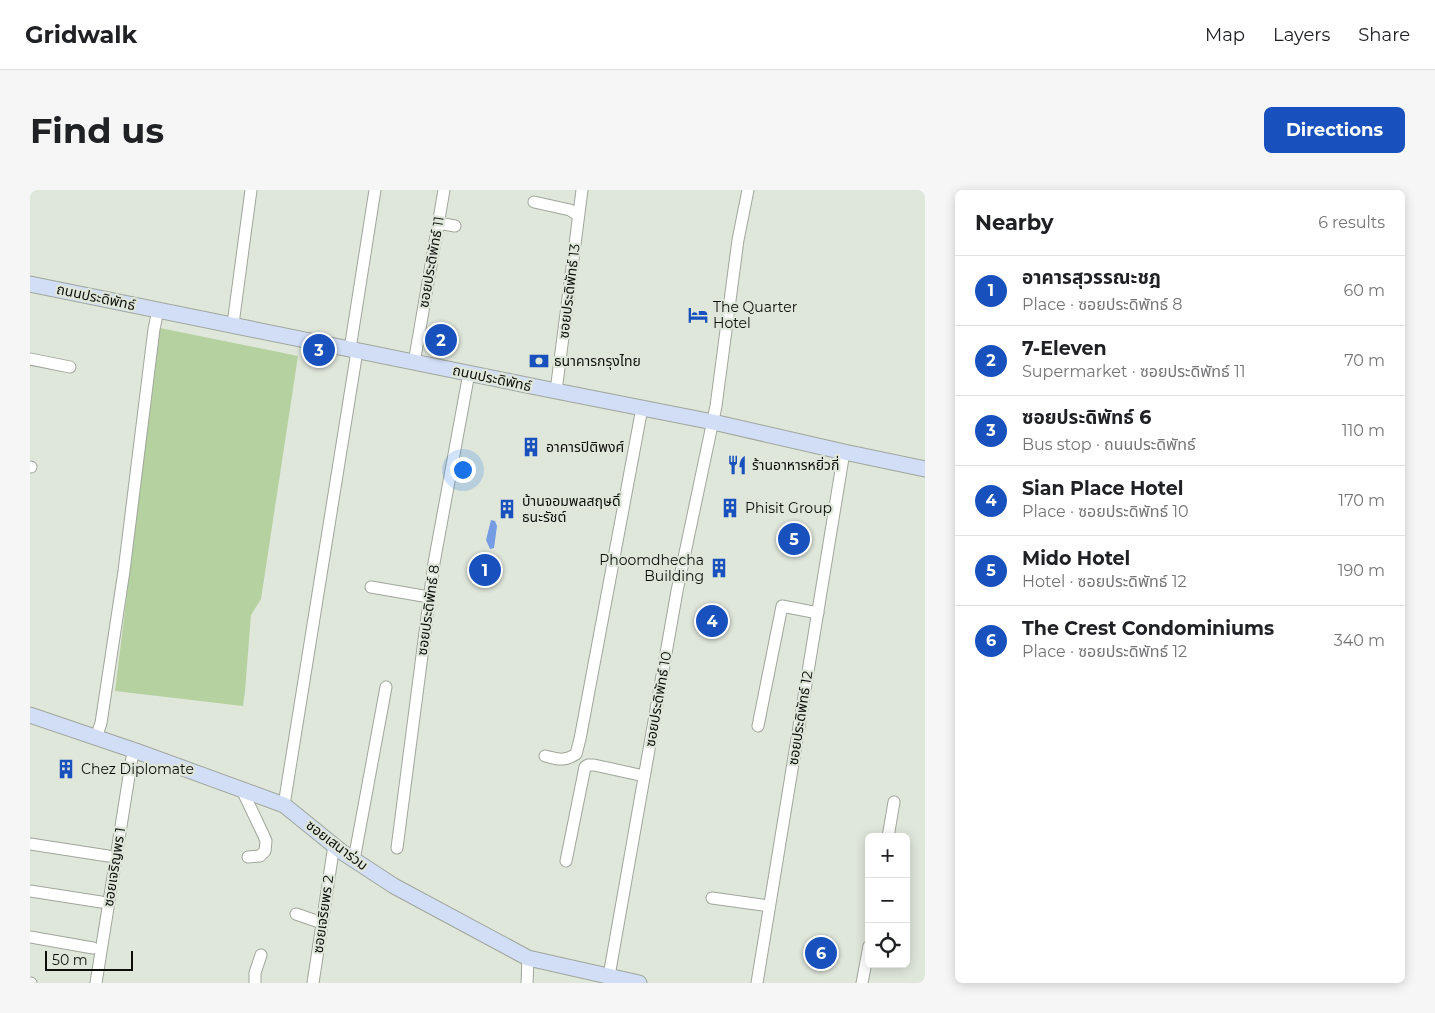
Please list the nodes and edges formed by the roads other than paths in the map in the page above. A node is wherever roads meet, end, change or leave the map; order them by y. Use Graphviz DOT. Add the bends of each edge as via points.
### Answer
graph roads {
  1 [pos="251,190"];
  2 [pos="375,190"];
  3 [pos="444,190"];
  4 [pos="582,190"];
  5 [pos="748,190"];
  6 [pos="534,202"];
  7 [pos="578,215"];
  8 [pos="438,223"];
  9 [pos="455,226"];
  10 [pos="30,284"];
  11 [pos="158,310"];
  12 [pos="233,324"];
  13 [pos="353,350"];
  14 [pos="30,359"];
  15 [pos="414,363"];
  16 [pos="70,367"];
  17 [pos="469,373"];
  18 [pos="556,392"];
  19 [pos="642,408"];
  20 [pos="712,422"];
  21 [pos="844,452"];
  22 [pos="925,469"];
  23 [pos="371,587"];
  24 [pos="430,597"];
  25 [pos="818,613"];
  26 [pos="386,687"];
  27 [pos="30,715"];
  28 [pos="758,726"];
  29 [pos="96,738"];
  30 [pos="133,750"];
  31 [pos="546,756"];
  32 [pos="644,776"];
  33 [pos="242,790"];
  34 [pos="894,802"];
  35 [pos="284,805"];
  36 [pos="889,833"];
  37 [pos="30,844"];
  38 [pos="334,845"];
  39 [pos="397,848"];
  40 [pos="108,856"];
  41 [pos="248,857"];
  42 [pos="354,860"];
  43 [pos="566,862"];
  44 [pos="30,891"];
  45 [pos="712,898"];
  46 [pos="101,902"];
  47 [pos="769,906"];
  48 [pos="296,914"];
  49 [pos="322,924"];
  50 [pos="30,937"];
  51 [pos="93,948"];
  52 [pos="261,955"];
  53 [pos="528,958"];
  54 [pos="865,967"];
  55 [pos="609,976"];
  56 [pos="96,983"];
  57 [pos="256,983"];
  58 [pos="313,983"];
  59 [pos="527,983"];
  60 [pos="639,983"];
  61 [pos="757,983"];
  62 [pos="862,983"];
  1 -- 12 [label="street"];
  2 -- 13 [label="street"];
  3 -- 8 [label="street, ซอยประดิพัทธ์ 11"];
  4 -- 7 [label="street, ซอยประดิพัทธ์ 13"];
  5 -- 20 [label="street, ซอยประดิพัทธ์ 10"];
  6 -- 7 [label="street" via="570,210"];
  7 -- 18 [label="street, ซอยประดิพัทธ์ 13"];
  8 -- 9 [label="street"];
  8 -- 15 [label="street, ซอยประดิพัทธ์ 11"];
  10 -- 11 [label="main road, ถนนประดิพัทธ์"];
  11 -- 12 [label="main road, ถนนประดิพัทธ์"];
  11 -- 29 [label="street" via="124,571"];
  12 -- 13 [label="main road, ถนนประดิพัทธ์"];
  13 -- 15 [label="main road, ถนนประดิพัทธ์"];
  13 -- 35 [label="street"];
  14 -- 16 [label="street"];
  15 -- 17 [label="main road, ถนนประดิพัทธ์"];
  17 -- 18 [label="main road, ถนนประดิพัทธ์"];
  17 -- 24 [label="street, ซอยประดิพัทธ์ 8"];
  18 -- 19 [label="main road, ถนนประดิพัทธ์"];
  19 -- 20 [label="main road, ถนนประดิพัทธ์"];
  19 -- 31 [label="street" via="576,754 563,760"];
  20 -- 21 [label="main road, ถนนประดิพัทธ์"];
  20 -- 32 [label="street, ซอยประดิพัทธ์ 10" via="676,591"];
  21 -- 22 [label="main road, ถนนประดิพัทธ์"];
  21 -- 25 [label="street, ซอยประดิพัทธ์ 12"];
  23 -- 24 [label="street"];
  24 -- 39 [label="street, ซอยประดิพัทธ์ 8"];
  25 -- 28 [label="street" via="782,606"];
  25 -- 47 [label="street, ซอยประดิพัทธ์ 12"];
  26 -- 42 [label="street"];
  27 -- 29 [label="main road, ซอยเสนาร่วม"];
  29 -- 30 [label="main road, ซอยเสนาร่วม"];
  30 -- 33 [label="main road, ซอยเสนาร่วม"];
  30 -- 56 [label="street, ซอยเจริญพร 1"];
  32 -- 43 [label="street" via="594,765 585,767"];
  32 -- 55 [label="street, ซอยประดิพัทธ์ 10"];
  33 -- 35 [label="main road, ซอยเสนาร่วม"];
  33 -- 41 [label="street" via="266,841 265,851 260,856"];
  34 -- 36 [label="street"];
  35 -- 38 [label="main road, ซอยเสนาร่วม"];
  37 -- 40 [label="street"];
  38 -- 42 [label="main road, ซอยเสนาร่วม"];
  38 -- 49 [label="street, ซอยเจริยพร 2"];
  42 -- 53 [label="main road, ซอยเสนาร่วม" via="394,886"];
  44 -- 46 [label="street"];
  45 -- 47 [label="street"];
  47 -- 61 [label="street, ซอยประดิพัทธ์ 12"];
  48 -- 49 [label="street"];
  49 -- 58 [label="street, ซอยเจริยพร 2"];
  50 -- 51 [label="street"];
  52 -- 57 [label="street" via="255,973"];
  53 -- 55 [label="main road, ซอยเสนาร่วม"];
  53 -- 59 [label="street"];
  54 -- 62 [label="street"];
  55 -- 60 [label="main road, ซอยเสนาร่วม"];
}
